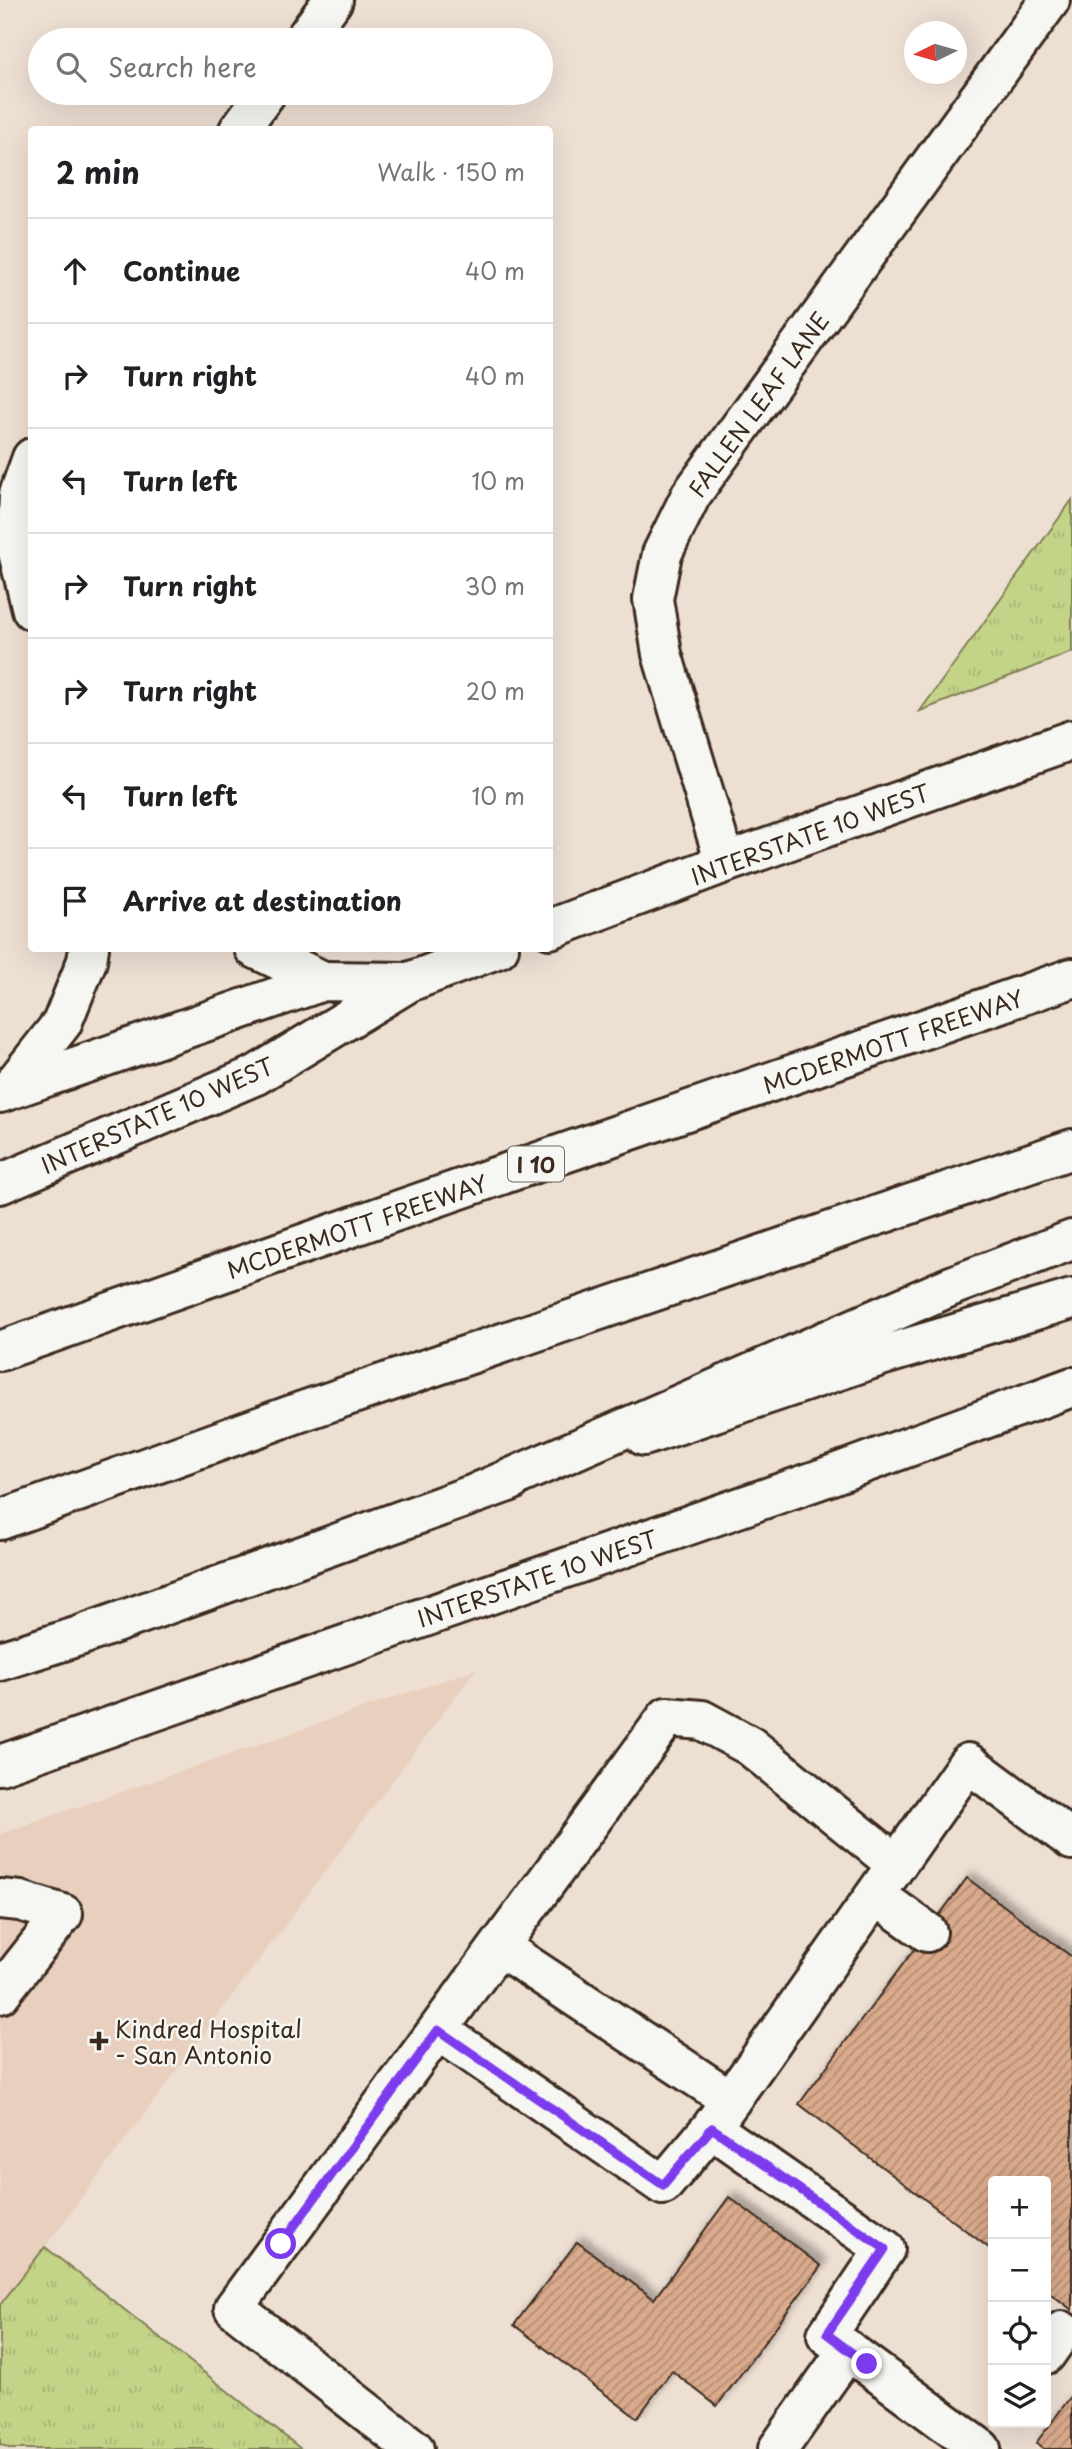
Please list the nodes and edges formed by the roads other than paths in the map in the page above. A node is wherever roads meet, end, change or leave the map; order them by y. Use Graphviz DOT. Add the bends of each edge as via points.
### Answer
graph roads {
  1 [pos="333,0"];
  2 [pos="1050,0"];
  3 [pos="313,28"];
  4 [pos="257,105"];
  5 [pos="242,126"];
  6 [pos="28,469"];
  7 [pos="28,593"];
  8 [pos="1072,740"];
  9 [pos="725,863"];
  10 [pos="553,928"];
  11 [pos="88,952"];
  12 [pos="262,952"];
  13 [pos="488,952"];
  14 [pos="1072,978"];
  15 [pos="323,981"];
  16 [pos="409,982"];
  17 [pos="5,1091"];
  18 [pos="1072,1149"];
  19 [pos="0,1184"];
  20 [pos="1072,1240"];
  21 [pos="1072,1299"];
  22 [pos="0,1351"];
  23 [pos="1072,1387"];
  24 [pos="479,1492"];
  25 [pos="0,1520"];
  26 [pos="0,1661"];
  27 [pos="0,1765"];
  28 [pos="1072,1840"];
  29 [pos="896,1864"];
  30 [pos="875,1895"];
  31 [pos="0,1899"];
  32 [pos="927,1932"];
  33 [pos="500,1947"];
  34 [pos="0,1994"];
  35 [pos="438,2030"];
  36 [pos="721,2114"];
  37 [pos="848,2350"];
  38 [pos="985,2439"];
  39 [pos="414,2449"];
  40 [pos="778,2449"];
  1 -- 3 [label="main road"];
  2 -- 9 [label="main road, FALLEN LEAF LANE" via="691,495 662,554 653,599 662,654"];
  4 -- 5 [label="main road"];
  6 -- 7 [label="main road" via="19,494 17,548"];
  8 -- 9 [label="main road, INTERSTATE 10 WEST"];
  9 -- 10 [label="main road, INTERSTATE 10 WEST"];
  11 -- 17 [label="main road" via="62,1023"];
  12 -- 15 [label="main road"];
  13 -- 16 [label="main road, INTERSTATE 10 WEST"];
  14 -- 22 [label="main road, MCDERMOTT FREEWAY / I 10"];
  15 -- 16 [label="main road"];
  15 -- 17 [label="main road"];
  16 -- 19 [label="main road, INTERSTATE 10 WEST" via="256,1075"];
  18 -- 25 [label="main road" via="316,1406"];
  20 -- 24 [label="main road" via="954,1285"];
  21 -- 24 [label="main road" via="884,1355"];
  23 -- 27 [label="main road, INTERSTATE 10 WEST"];
  24 -- 26 [label="main road"];
  28 -- 29 [label="main road" via="968,1763"];
  29 -- 30 [label="main road"];
  29 -- 33 [label="main road" via="750,1746 702,1720 667,1717"];
  30 -- 32 [label="main road"];
  30 -- 36 [label="main road"];
  31 -- 34 [label="main road" via="63,1914"];
  33 -- 35 [label="main road"];
  33 -- 36 [label="main road"];
  35 -- 36 [label="main road" via="663,2185"];
  35 -- 39 [label="main road" via="234,2308"];
  36 -- 37 [label="main road" via="885,2249 827,2334"];
  37 -- 38 [label="main road"];
  37 -- 40 [label="main road"];
}
